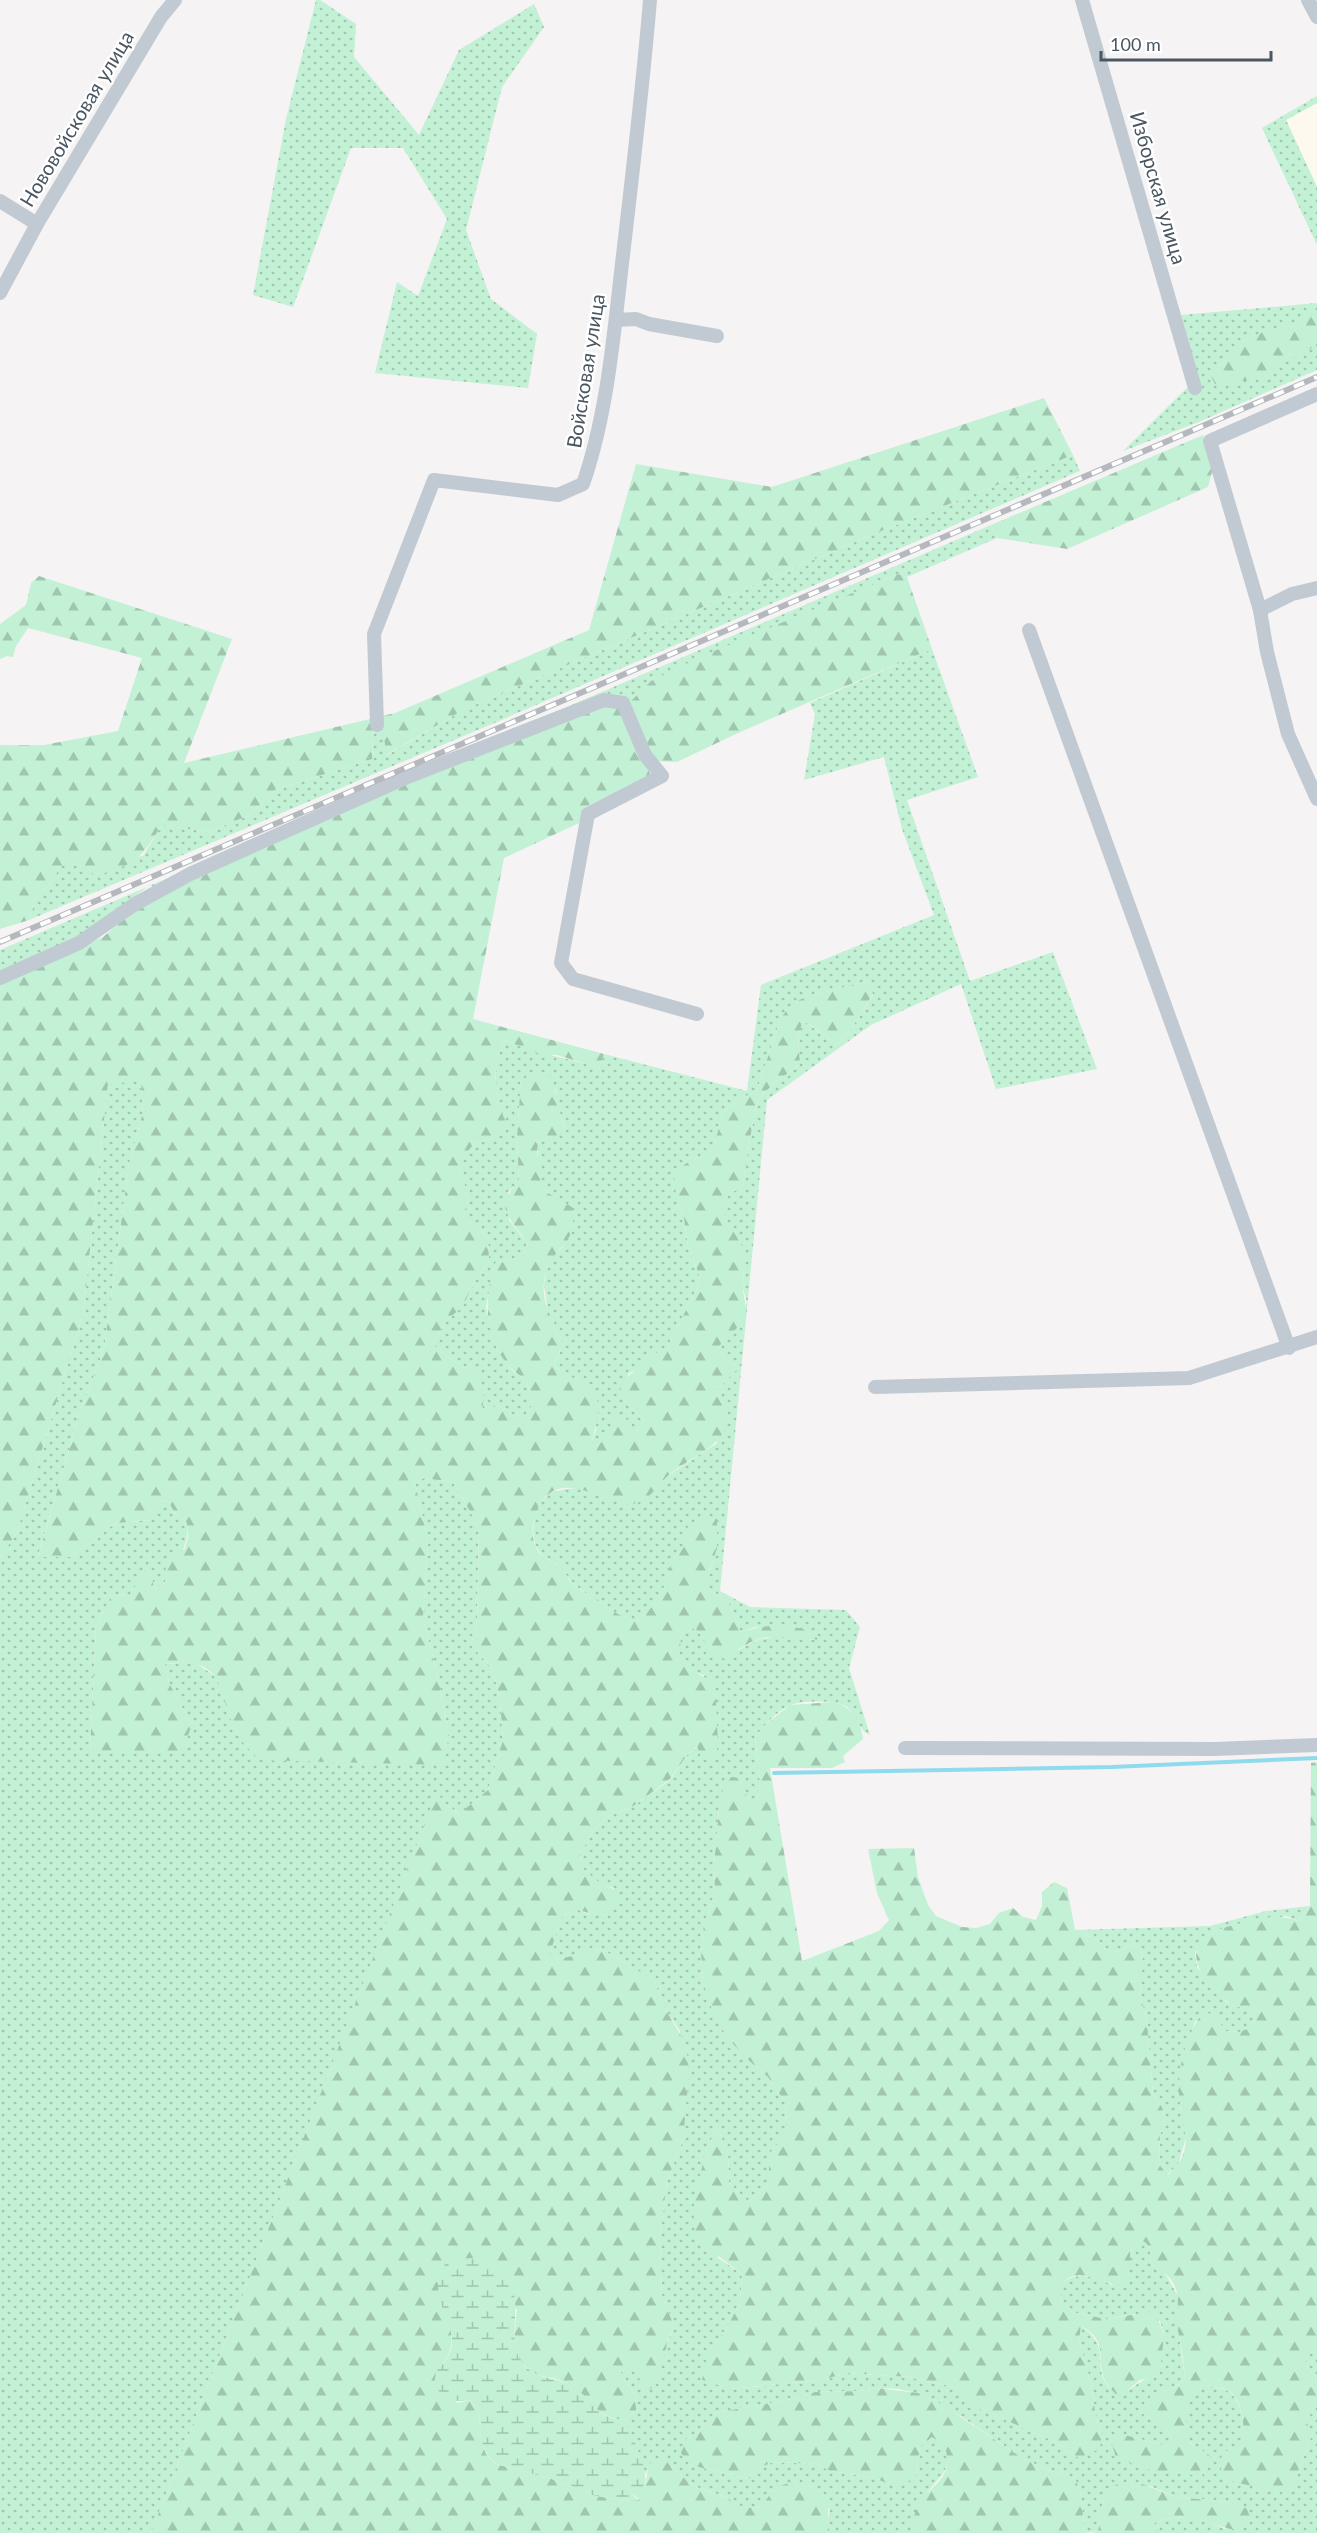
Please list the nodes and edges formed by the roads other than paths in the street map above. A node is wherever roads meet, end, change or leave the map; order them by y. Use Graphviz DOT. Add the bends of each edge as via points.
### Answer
graph roads {
  1 [pos="175,0"];
  2 [pos="650,0"];
  3 [pos="1082,0"];
  4 [pos="1308,0"];
  5 [pos="1317,17"];
  6 [pos="0,201"];
  7 [pos="37,224"];
  8 [pos="0,293"];
  9 [pos="616,320"];
  10 [pos="717,336"];
  11 [pos="1195,388"];
  12 [pos="1317,394"];
  13 [pos="1317,588"];
  14 [pos="1260,610"];
  15 [pos="1029,630"];
  16 [pos="377,725"];
  17 [pos="1317,799"];
  18 [pos="0,978"];
  19 [pos="697,1014"];
  20 [pos="1317,1337"];
  21 [pos="1288,1348"];
  22 [pos="875,1387"];
  23 [pos="1317,1745"];
  24 [pos="905,1748"];
  1 -- 7 [label="street, Нововойсковая улица" via="161,17"];
  2 -- 9 [label="street, Войсковая улица"];
  3 -- 11 [label="street, Изборская улица"];
  4 -- 5 [label="street"];
  6 -- 7 [label="street"];
  7 -- 8 [label="street, Нововойсковая улица"];
  9 -- 10 [label="street" via="636,319"];
  9 -- 16 [label="street, Войсковая улица" via="596,448 583,484 558,495 434,480 374,634"];
  12 -- 14 [label="street" via="1210,441"];
  13 -- 14 [label="street" via="1292,594"];
  14 -- 17 [label="street" via="1288,735"];
  15 -- 21 [label="street"];
  18 -- 19 [label="street" via="79,943 135,904 190,874 405,778 604,700 623,703 645,755 662,776 588,814 561,963 573,979"];
  20 -- 21 [label="street"];
  21 -- 22 [label="street" via="1189,1378"];
  23 -- 24 [label="street" via="1215,1749"];
}
